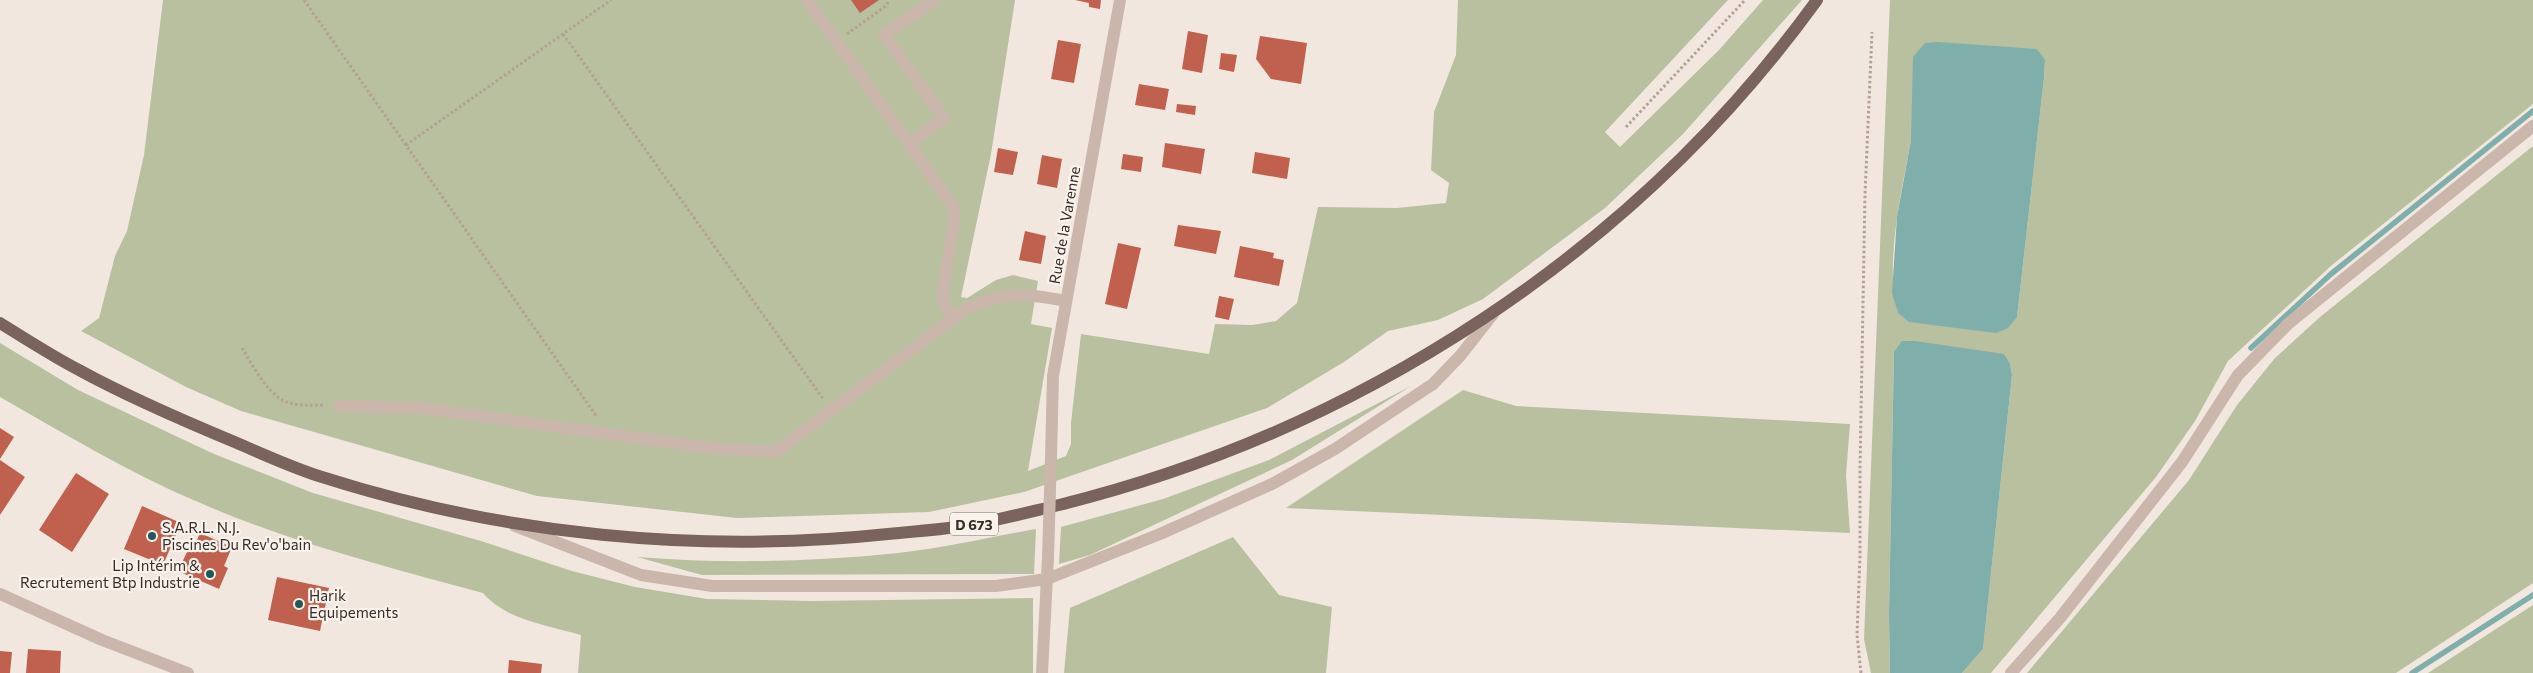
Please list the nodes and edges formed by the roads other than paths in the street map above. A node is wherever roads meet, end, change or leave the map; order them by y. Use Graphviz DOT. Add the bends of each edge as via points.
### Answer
graph roads {
  1 [pos="807,0"];
  2 [pos="934,0"];
  3 [pos="1120,0"];
  4 [pos="1817,0"];
  5 [pos="2533,126"];
  6 [pos="909,144"];
  7 [pos="1066,301"];
  8 [pos="1493,314"];
  9 [pos="952,320"];
  10 [pos="0,323"];
  11 [pos="339,406"];
  12 [pos="505,522"];
  13 [pos="1047,579"];
  14 [pos="0,594"];
  15 [pos="188,673"];
  16 [pos="1042,673"];
  17 [pos="2011,673"];
  1 -- 6 [label="street"];
  2 -- 6 [label="street" via="884,35 944,118"];
  3 -- 7 [label="street, Rue de la Varenne"];
  4 -- 8 [label="main road, D 673" via="1791,36 1698,142 1572,255"];
  5 -- 17 [label="street" via="2289,323 2244,369 2182,462 2060,618"];
  6 -- 9 [label="street" via="953,207 954,221 942,297"];
  7 -- 9 [label="street" via="1034,294 1013,294 967,308"];
  7 -- 13 [label="street, Rue de la Varenne, bridge" via="1053,376"];
  8 -- 12 [label="main road, D 673" via="1426,356 1361,391 1239,447 1122,489 968,526 825,541 719,543 622,538"];
  8 -- 13 [label="street" via="1433,384 1335,449 1272,484"];
  9 -- 11 [label="street" via="776,452 712,448 421,408"];
  10 -- 12 [label="main road, D 673" via="81,372 178,419 321,477"];
  12 -- 13 [label="street" via="641,575 712,586 996,586"];
  13 -- 16 [label="street"];
  14 -- 15 [label="street" via="102,640"];
}
